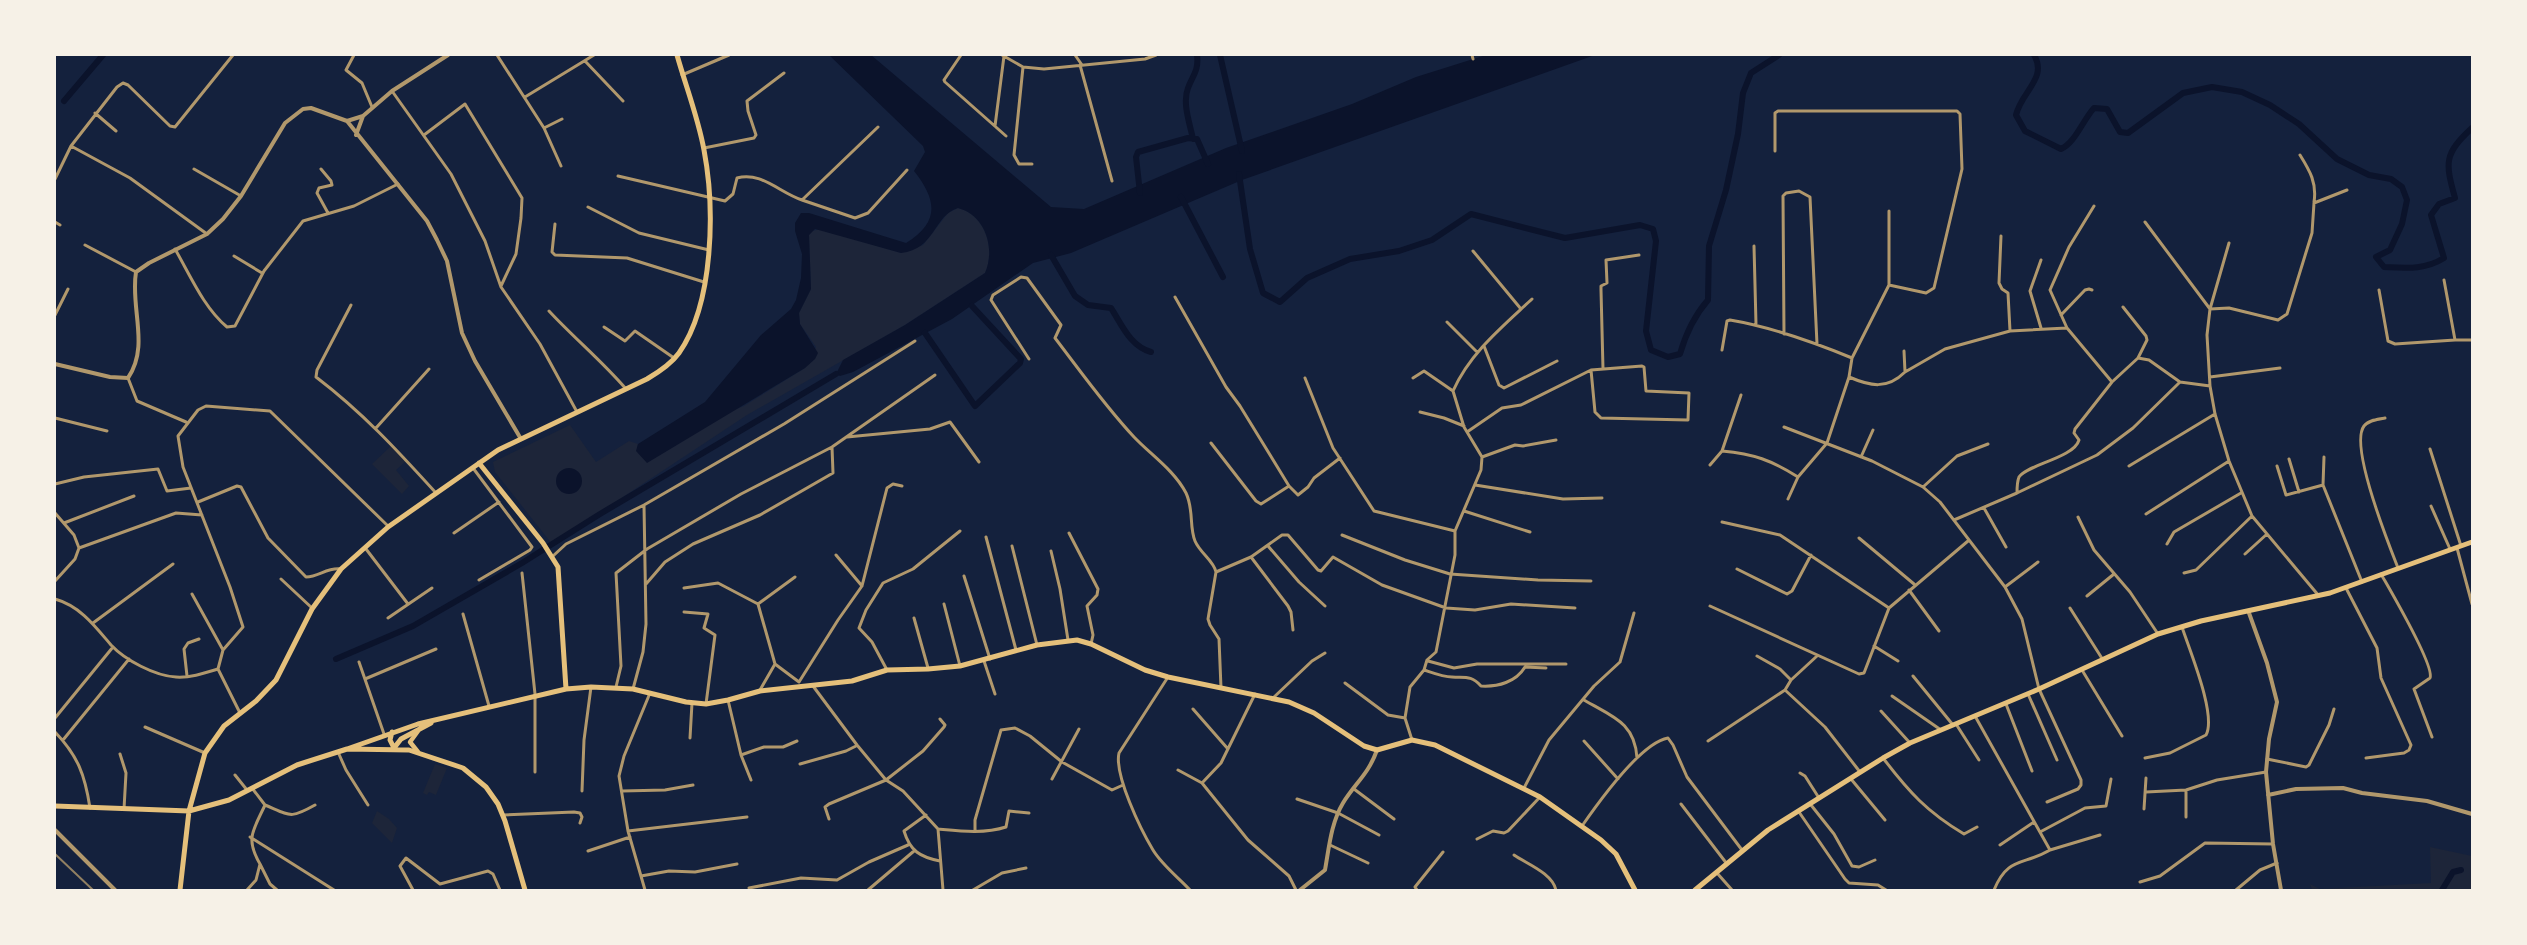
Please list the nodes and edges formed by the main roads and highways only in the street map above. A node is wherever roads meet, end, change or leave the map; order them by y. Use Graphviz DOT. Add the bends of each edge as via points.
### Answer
graph roads {
  1 [pos="677,55"];
  2 [pos="478,463"];
  3 [pos="2472,542"];
  4 [pos="566,689"];
  5 [pos="432,722"];
  6 [pos="419,730"];
  7 [pos="392,732"];
  8 [pos="394,748"];
  9 [pos="347,749"];
  10 [pos="418,752"];
  11 [pos="55,806"];
  12 [pos="189,811"];
  13 [pos="180,890"];
  14 [pos="525,890"];
  15 [pos="1635,890"];
  16 [pos="1695,890"];
  1 -- 2 [label="main road" via="704,148 711,197 704,282 694,326 674,358 662,370"];
  2 -- 4 [label="main road" via="543,543 558,567"];
  2 -- 12 [label="main road" via="388,527 342,569 312,609 276,680 224,726 206,753"];
  3 -- 16 [label="main road" via="2319,596 2158,634 1910,743 1768,830"];
  4 -- 5 [label="main road" via="535,694"];
  4 -- 15 [label="main road" via="616,687 706,704 800,684 813,686 852,681 887,670 960,666 1068,640 1091,644 1145,670 1273,698 1314,713 1364,746 1377,750 1412,740 1435,745 1540,796 1582,826 1616,854"];
  5 -- 6 [label="main road"];
  5 -- 7 [label="main road"];
  6 -- 8 [label="main road" via="401,739"];
  6 -- 10 [label="main road" via="410,742"];
  7 -- 8 [label="main road" via="390,740"];
  7 -- 9 [label="main road"];
  8 -- 9 [label="main road"];
  8 -- 10 [label="main road"];
  9 -- 12 [label="main road" via="297,765 229,800"];
  10 -- 14 [label="main road" via="471,772 486,787 503,815"];
  11 -- 12 [label="main road"];
  12 -- 13 [label="main road"];
}
